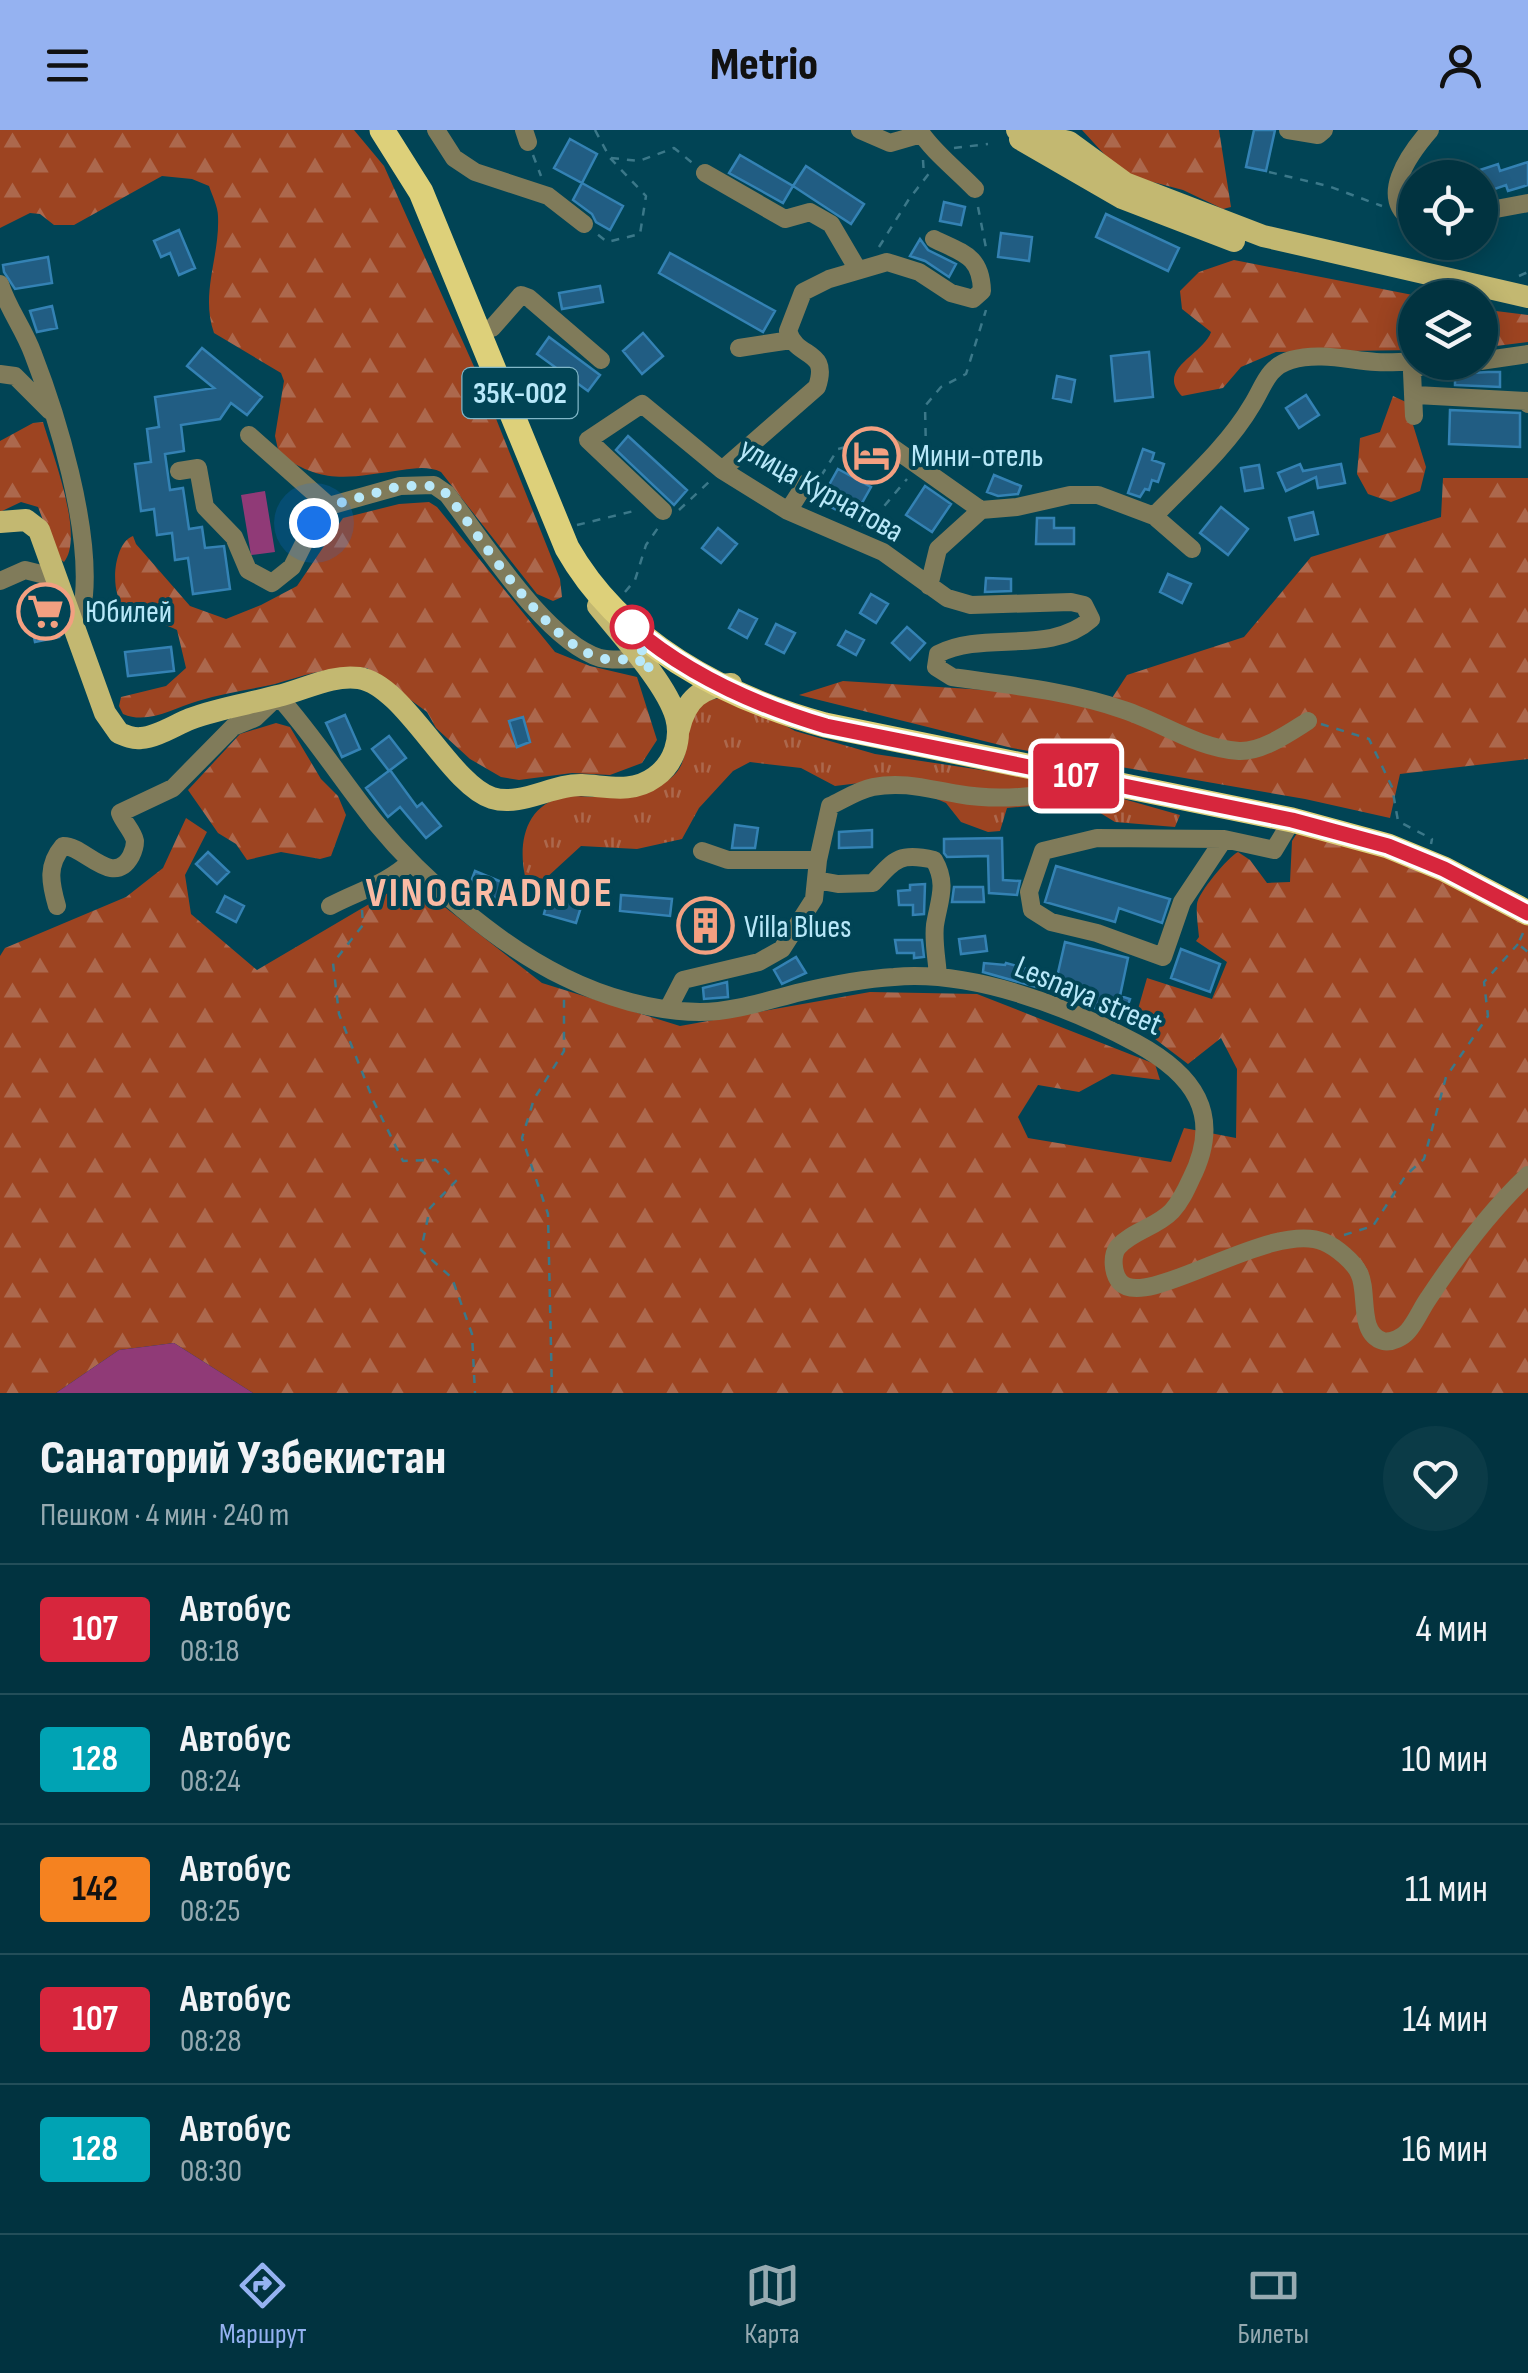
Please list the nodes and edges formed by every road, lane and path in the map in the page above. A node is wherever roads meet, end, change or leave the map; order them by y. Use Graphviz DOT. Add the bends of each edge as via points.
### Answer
graph roads {
  1 [pos="382,130"];
  2 [pos="402,130"];
  3 [pos="436,130"];
  4 [pos="595,130"];
  5 [pos="860,130"];
  6 [pos="1288,130"];
  7 [pos="1324,130"];
  8 [pos="1430,130"];
  9 [pos="1014,131"];
  10 [pos="920,132"];
  11 [pos="526,136"];
  12 [pos="1063,136"];
  13 [pos="610,158"];
  14 [pos="1408,160"];
  15 [pos="1070,168"];
  16 [pos="1269,172"];
  17 [pos="705,174"];
  18 [pos="924,178"];
  19 [pos="975,189"];
  20 [pos="548,196"];
  21 [pos="1528,202"];
  22 [pos="1398,207"];
  23 [pos="1498,208"];
  24 [pos="584,224"];
  25 [pos="934,238"];
  26 [pos="989,260"];
  27 [pos="858,270"];
  28 [pos="0,284"];
  29 [pos="1398,284"];
  30 [pos="1528,297"];
  31 [pos="1498,305"];
  32 [pos="987,306"];
  33 [pos="1528,311"];
  34 [pos="492,328"];
  35 [pos="791,340"];
  36 [pos="739,348"];
  37 [pos="1528,354"];
  38 [pos="1498,358"];
  39 [pos="601,360"];
  40 [pos="1398,361"];
  41 [pos="0,374"];
  42 [pos="1413,380"];
  43 [pos="1416,395"];
  44 [pos="1528,404"];
  45 [pos="1414,416"];
  46 [pos="56,418"];
  47 [pos="248,435"];
  48 [pos="878,438"];
  49 [pos="922,461"];
  50 [pos="722,470"];
  51 [pos="179,471"];
  52 [pos="806,483"];
  53 [pos="329,506"];
  54 [pos="660,508"];
  55 [pos="981,510"];
  56 [pos="788,511"];
  57 [pos="1154,516"];
  58 [pos="0,522"];
  59 [pos="869,524"];
  60 [pos="569,537"];
  61 [pos="1192,549"];
  62 [pos="54,577"];
  63 [pos="0,581"];
  64 [pos="928,586"];
  65 [pos="628,608"];
  66 [pos="71,623"];
  67 [pos="644,665"];
  68 [pos="730,684"];
  69 [pos="278,696"];
  70 [pos="1308,721"];
  71 [pos="679,729"];
  72 [pos="1101,781"];
  73 [pos="1293,813"];
  74 [pos="1224,839"];
  75 [pos="1430,851"];
  76 [pos="702,852"];
  77 [pos="818,860"];
  78 [pos="410,862"];
  79 [pos="816,880"];
  80 [pos="362,892"];
  81 [pos="1528,899"];
  82 [pos="57,906"];
  83 [pos="330,906"];
  84 [pos="1526,922"];
  85 [pos="1518,944"];
  86 [pos="1528,952"];
  87 [pos="938,976"];
  88 [pos="564,977"];
  89 [pos="668,1009"];
  90 [pos="1528,1175"];
  91 [pos="1323,1241"];
  92 [pos="475,1393"];
  93 [pos="552,1393"];
  1 -- 60 [label="highway" via="421,192"];
  2 -- 34 [label="highway, 35К-002"];
  3 -- 20 [label="street" via="454,158 475,172"];
  4 -- 13 [label="path"];
  5 -- 10 [label="street" via="890,143"];
  6 -- 7 [label="street"];
  8 -- 14 [label="street"];
  9 -- 12 [label="main road"];
  9 -- 15 [label="main road"];
  10 -- 19 [label="street"];
  11 -- 20 [label="path"];
  12 -- 15 [label="main road"];
  12 -- 30 [label="main road" via="1125,183 1262,236"];
  13 -- 17 [label="path" via="638,161 674,148"];
  13 -- 24 [label="path" via="646,196 640,234 607,242"];
  15 -- 29 [label="main road" via="1122,198 1260,251"];
  16 -- 22 [label="path"];
  17 -- 27 [label="street" via="785,219 810,212 831,224"];
  18 -- 27 [label="path"];
  19 -- 26 [label="path"];
  20 -- 24 [label="street"];
  21 -- 23 [label="street"];
  25 -- 27 [label="street" via="972,258 982,291 973,299 887,262"];
  27 -- 35 [label="street" via="804,292 789,321"];
  28 -- 46 [label="street"];
  31 -- 33 [label="main road"];
  32 -- 49 [label="path" via="966,374 941,386 925,406"];
  34 -- 39 [label="street" via="521,296 529,298"];
  34 -- 60 [label="highway, 35К-002"];
  35 -- 36 [label="street"];
  35 -- 50 [label="street" via="820,364 817,387"];
  37 -- 38 [label="street"];
  40 -- 57 [label="street" via="1323,357 1280,364 1234,429"];
  41 -- 46 [label="street" via="14,376"];
  42 -- 43 [label="street"];
  43 -- 44 [label="street"];
  43 -- 45 [label="street"];
  46 -- 66 [label="street" via="82,558 84,598"];
  47 -- 53 [label="street"];
  48 -- 49 [label="street, улица Курчатова"];
  48 -- 52 [label="path" via="838,449 825,473"];
  49 -- 55 [label="street, улица Курчатова"];
  49 -- 59 [label="path"];
  50 -- 54 [label="path" via="674,514"];
  50 -- 54 [label="street, улица Курчатова" via="642,404 588,440"];
  50 -- 56 [label="street, улица Курчатова"];
  51 -- 53 [label="street" via="198,468 205,507 234,537 248,570 272,583 292,566"];
  52 -- 56 [label="street"];
  53 -- 67 [label="street" via="400,486 434,486 447,494 523,597 570,641 597,657"];
  54 -- 60 [label="path"];
  54 -- 65 [label="path" via="659,528 646,545"];
  55 -- 57 [label="street" via="1098,495"];
  55 -- 64 [label="street, улица Курчатова" via="938,549"];
  56 -- 64 [label="street, улица Курчатова" via="883,552"];
  57 -- 61 [label="street"];
  58 -- 62 [label="main road" via="26,520 39,530"];
  60 -- 65 [label="highway" via="600,598"];
  60 -- 67 [label="main road" via="588,595"];
  62 -- 63 [label="street" via="25,570"];
  62 -- 66 [label="main road"];
  64 -- 70 [label="street, улица Курчатова" via="972,605 1071,602 1084,605 1091,619 1077,632 1054,637 955,645 938,654 936,667 952,677 1094,701 1201,744 1243,751"];
  65 -- 67 [label="main road"];
  65 -- 68 [label="highway" via="676,660"];
  66 -- 69 [label="main road" via="111,724 130,738"];
  67 -- 71 [label="main road" via="672,705"];
  68 -- 71 [label="main road" via="688,702"];
  68 -- 72 [label="highway" via="776,712 826,726"];
  68 -- 73 [label="highway" via="856,722"];
  69 -- 71 [label="main road" via="343,678 374,682 471,784 502,800 570,786 615,789 650,781 673,756"];
  69 -- 78 [label="street, Lesnaya street"];
  69 -- 82 [label="street" via="255,718 233,727 174,788 120,813 135,840 126,864 105,868 74,845 63,846 50,873"];
  70 -- 75 [label="path" via="1369,739 1392,787 1398,820 1432,839"];
  72 -- 73 [label="highway"];
  72 -- 77 [label="street" via="1025,796 961,795 911,784 870,787 830,806"];
  73 -- 74 [label="street" via="1274,850"];
  73 -- 75 [label="highway"];
  73 -- 84 [label="highway" via="1444,869"];
  74 -- 74 [label="street" via="1098,838 1042,851 1028,892 1032,910 1051,922 1163,956 1182,902"];
  75 -- 81 [label="highway"];
  76 -- 77 [label="street" via="728,860"];
  77 -- 79 [label="street"];
  78 -- 80 [label="street"];
  78 -- 88 [label="street, Lesnaya street" via="466,911"];
  79 -- 87 [label="street" via="873,884 895,859 934,860 944,888 934,929"];
  79 -- 89 [label="street" via="814,899 782,949 760,962 684,980"];
  80 -- 83 [label="street"];
  80 -- 92 [label="path" via="363,925 333,963 339,1014 403,1161 436,1160 456,1181 430,1208 421,1250 452,1278 472,1334"];
  84 -- 85 [label="path"];
  85 -- 86 [label="path"];
  85 -- 91 [label="path" via="1484,982 1488,1016 1446,1076 1424,1158 1373,1226"];
  87 -- 89 [label="street, Lesnaya street" via="852,982 730,1009"];
  87 -- 91 [label="street, Lesnaya street" via="1076,1015 1169,1062 1193,1088 1204,1118 1199,1163 1170,1213 1117,1248 1120,1282 1130,1289 1151,1288 1280,1239"];
  88 -- 89 [label="street, Lesnaya street"];
  88 -- 93 [label="path" via="564,1052 534,1099 522,1138 548,1214"];
  90 -- 91 [label="street" via="1494,1208 1406,1334 1393,1340 1372,1333 1360,1274"];
}
